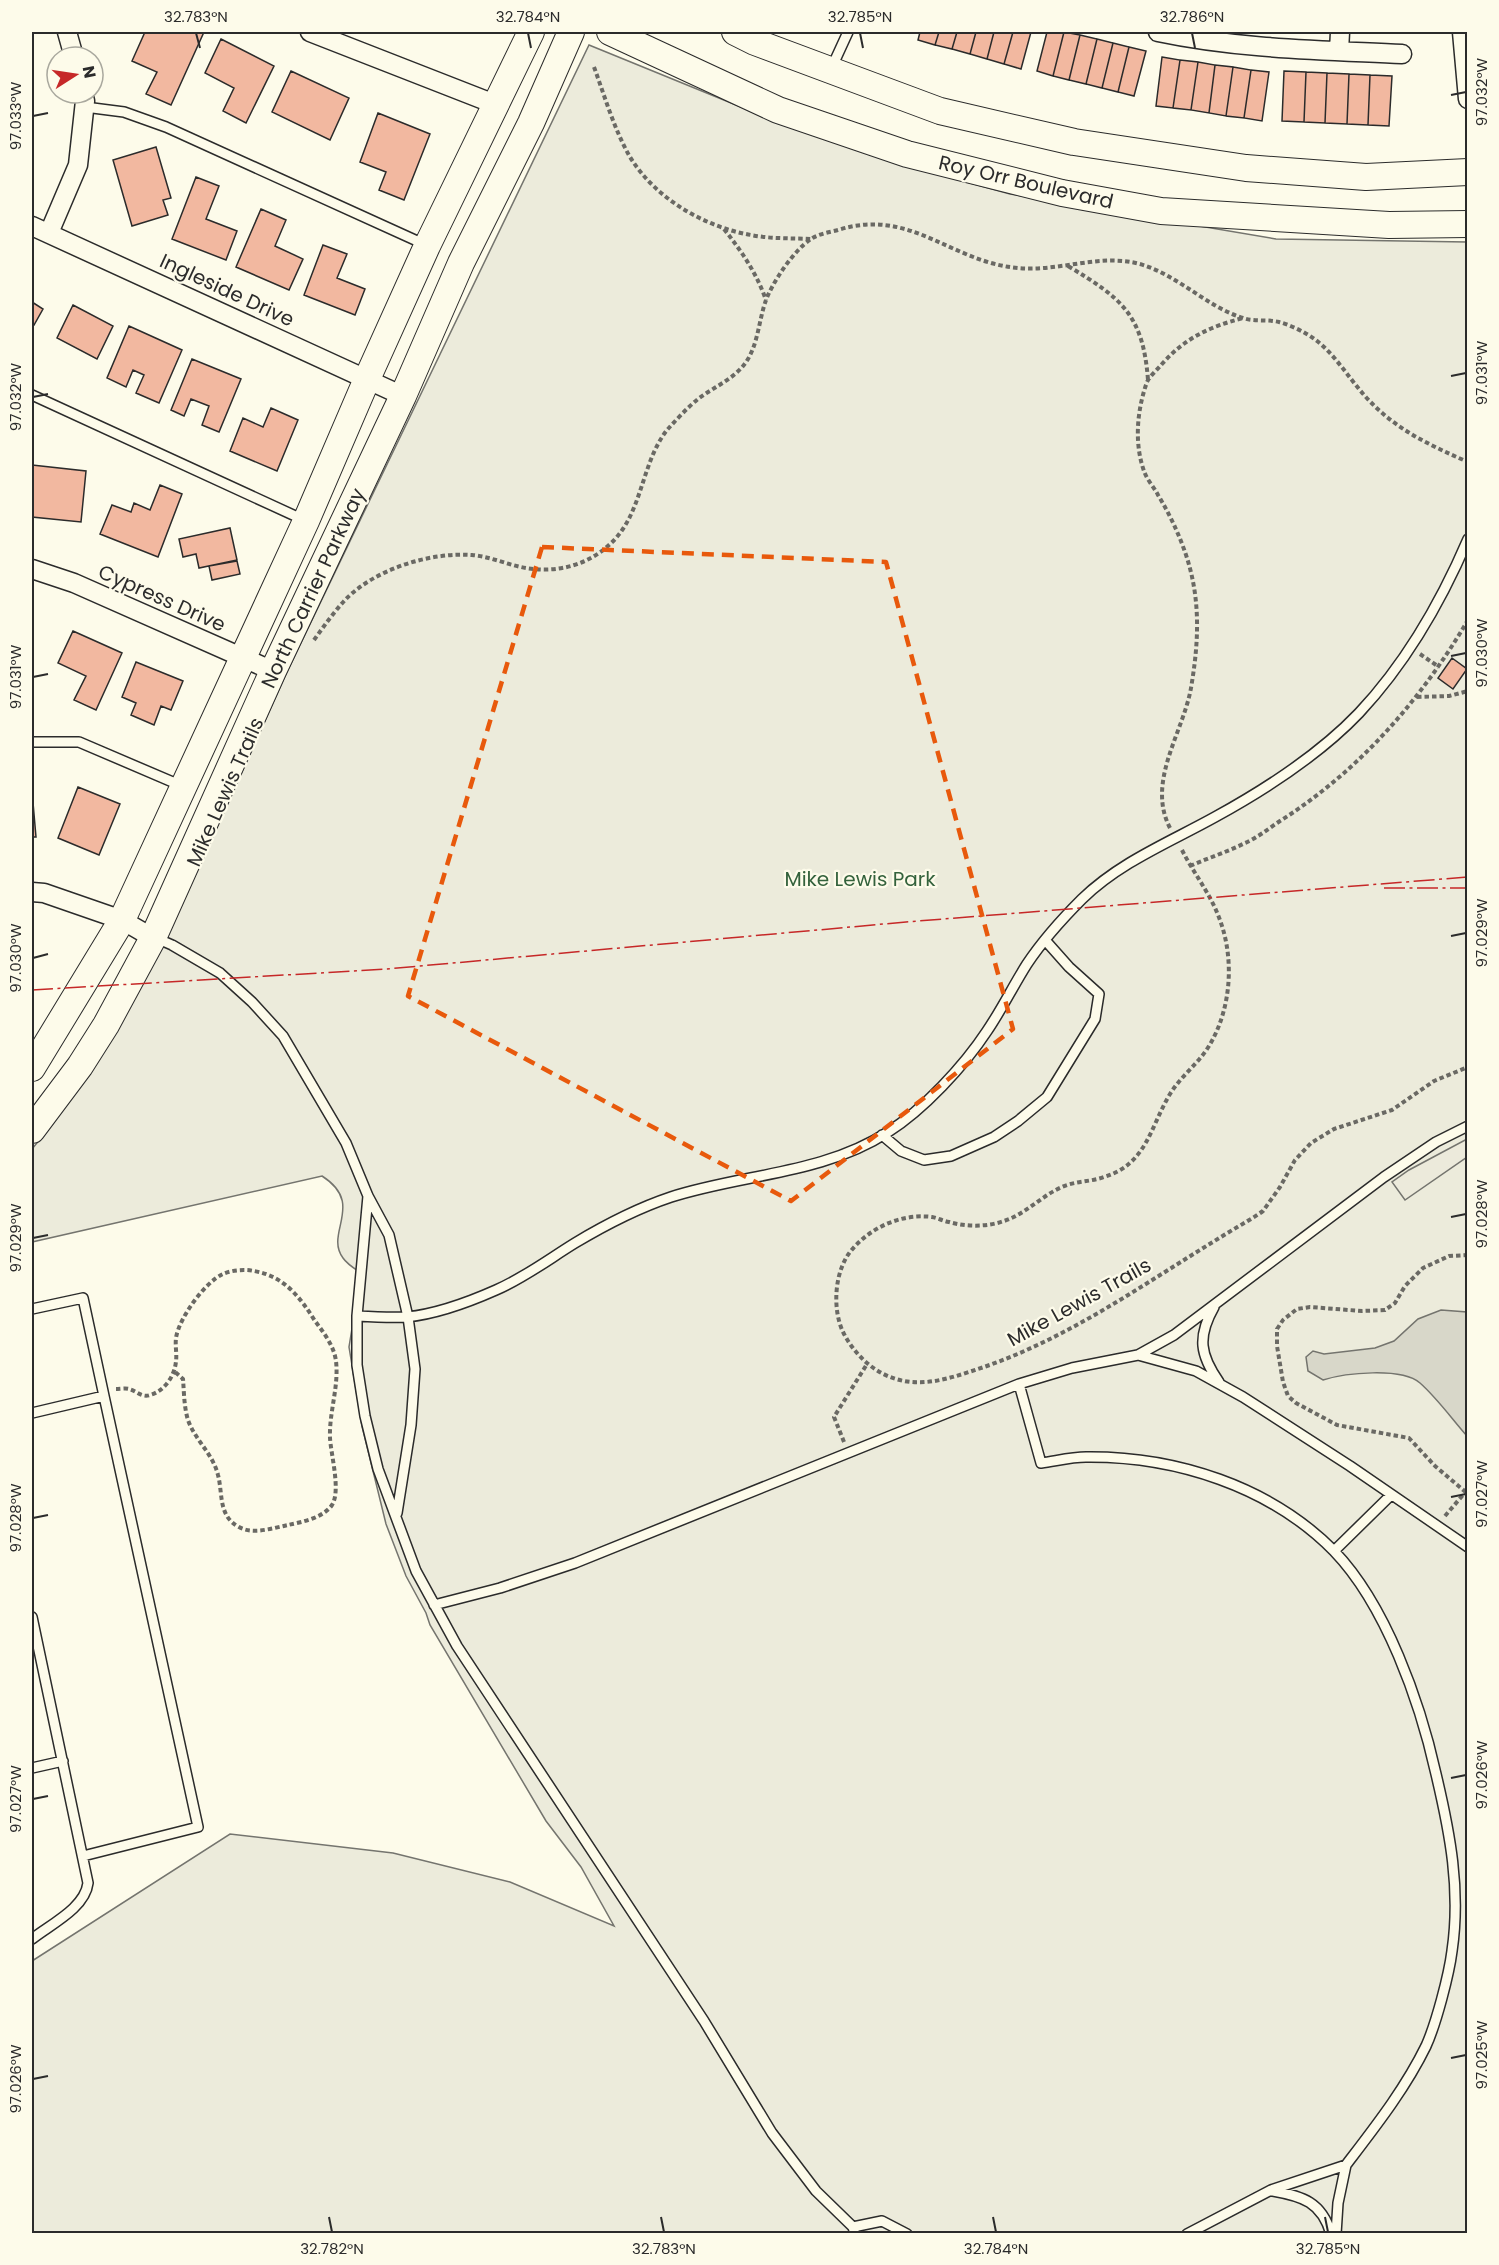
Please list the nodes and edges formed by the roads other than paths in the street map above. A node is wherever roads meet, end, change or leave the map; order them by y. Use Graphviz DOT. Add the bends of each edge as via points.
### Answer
graph roads {
  1 [pos="309,32"];
  2 [pos="531,32"];
  3 [pos="571,32"];
  4 [pos="609,32"];
  5 [pos="735,32"];
  6 [pos="848,32"];
  7 [pos="1158,32"];
  8 [pos="1340,32"];
  9 [pos="1462,32"];
  10 [pos="1339,51"];
  11 [pos="1402,54"];
  12 [pos="831,69"];
  13 [pos="1467,99"];
  14 [pos="84,105"];
  15 [pos="101,105"];
  16 [pos="497,105"];
  17 [pos="1467,172"];
  18 [pos="1467,224"];
  19 [pos="32,226"];
  20 [pos="49,233"];
  21 [pos="427,246"];
  22 [pos="367,379"];
  23 [pos="32,395"];
  24 [pos="403,396"];
  25 [pos="306,522"];
  26 [pos="1467,539"];
  27 [pos="32,569"];
  28 [pos="243,659"];
  29 [pos="273,671"];
  30 [pos="32,742"];
  31 [pos="184,786"];
  32 [pos="32,892"];
  33 [pos="122,920"];
  34 [pos="153,938"];
  35 [pos="1045,940"];
  36 [pos="32,1068"];
  37 [pos="1467,1126"];
  38 [pos="32,1130"];
  39 [pos="882,1135"];
  40 [pos="368,1196"];
  41 [pos="1215,1304"];
  42 [pos="32,1309"];
  43 [pos="357,1317"];
  44 [pos="408,1317"];
  45 [pos="1138,1355"];
  46 [pos="1019,1384"];
  47 [pos="1221,1384"];
  48 [pos="104,1393"];
  49 [pos="32,1413"];
  50 [pos="1391,1495"];
  51 [pos="397,1515"];
  52 [pos="1467,1547"];
  53 [pos="1334,1551"];
  54 [pos="434,1605"];
  55 [pos="32,1617"];
  56 [pos="34,1645"];
  57 [pos="63,1761"];
  58 [pos="32,1768"];
  59 [pos="83,1856"];
  60 [pos="32,1939"];
  61 [pos="1346,2165"];
  62 [pos="1271,2190"];
  63 [pos="854,2230"];
  64 [pos="907,2234"];
  65 [pos="1187,2234"];
  66 [pos="1331,2234"];
  67 [pos="1336,2234"];
  1 -- 16 [label="street"];
  2 -- 16 [label="main road, North Carrier Parkway"];
  3 -- 24 [label="main road, North Carrier Parkway" via="531,123 461,263"];
  4 -- 18 [label="main road, Roy Orr Boulevard" via="778,110 907,153 1062,194 1161,211 1389,225"];
  5 -- 12 [label="main road"];
  6 -- 12 [label="lane"];
  7 -- 10 [label="street" via="1202,41"];
  8 -- 10 [label="street"];
  9 -- 13 [label="street"];
  10 -- 11 [label="street"];
  12 -- 17 [label="main road" via="940,111 1074,142 1246,168 1366,177"];
  14 -- 20 [label="street" via="78,165"];
  15 -- 21 [label="lane" via="166,127"];
  16 -- 21 [label="main road, North Carrier Parkway"];
  19 -- 20 [label="street, Ingleside Drive"];
  20 -- 22 [label="street, Ingleside Drive"];
  21 -- 22 [label="main road, North Carrier Parkway"];
  22 -- 24 [label="street, Ingleside Drive"];
  22 -- 25 [label="main road, North Carrier Parkway"];
  23 -- 25 [label="lane"];
  24 -- 29 [label="main road, North Carrier Parkway"];
  25 -- 28 [label="main road, North Carrier Parkway"];
  26 -- 35 [label="lane" via="1451,579 1410,647 1358,714 1297,766 1112,874 1084,897"];
  27 -- 28 [label="street, Cypress Drive" via="74,583"];
  28 -- 29 [label="street, Cypress Drive"];
  28 -- 31 [label="main road, North Carrier Parkway"];
  29 -- 34 [label="main road, North Carrier Parkway"];
  30 -- 31 [label="lane" via="79,742"];
  31 -- 33 [label="main road, North Carrier Parkway"];
  32 -- 33 [label="street"];
  33 -- 34 [label="street"];
  33 -- 36 [label="main road, North Carrier Parkway"];
  34 -- 38 [label="main road, North Carrier Parkway" via="85,1058"];
  34 -- 40 [label="lane" via="220,973 283,1036 346,1143"];
  35 -- 39 [label="lane" via="986,1033 955,1072 925,1102"];
  35 -- 39 [label="lane" via="1098,994 1095,1019 1047,1097 994,1137 951,1156 924,1160 901,1151"];
  37 -- 41 [label="lane" via="1384,1177"];
  39 -- 44 [label="lane" via="807,1166 670,1197 624,1216 497,1290"];
  40 -- 43 [label="lane"];
  40 -- 44 [label="lane" via="389,1234"];
  41 -- 45 [label="lane" via="1174,1335"];
  41 -- 47 [label="lane" via="1203,1326 1203,1347 1207,1365"];
  42 -- 48 [label="lane" via="83,1298"];
  43 -- 44 [label="lane"];
  43 -- 51 [label="lane" via="357,1365 365,1416 378,1469"];
  44 -- 51 [label="lane" via="415,1369"];
  45 -- 46 [label="lane"];
  45 -- 47 [label="lane" via="1196,1371"];
  46 -- 53 [label="lane" via="1041,1463 1083,1457 1127,1458 1216,1478 1259,1496"];
  46 -- 54 [label="lane" via="575,1563"];
  47 -- 50 [label="lane"];
  48 -- 49 [label="lane"];
  48 -- 59 [label="lane" via="198,1827"];
  50 -- 52 [label="lane"];
  50 -- 53 [label="lane"];
  51 -- 54 [label="lane" via="416,1571"];
  53 -- 61 [label="lane" via="1380,1617 1417,1704 1445,1813 1454,1864 1456,1910 1452,1953 1427,2044 1405,2084"];
  54 -- 63 [label="lane" via="457,1646 704,2021 772,2133 816,2191"];
  55 -- 56 [label="lane"];
  56 -- 57 [label="lane"];
  57 -- 58 [label="lane"];
  57 -- 59 [label="lane"];
  59 -- 60 [label="lane" via="87,1894"];
  61 -- 62 [label="lane"];
  61 -- 67 [label="lane"];
  62 -- 65 [label="lane"];
  62 -- 66 [label="lane" via="1298,2195 1316,2206"];
  63 -- 64 [label="lane" via="882,2221"];
}
